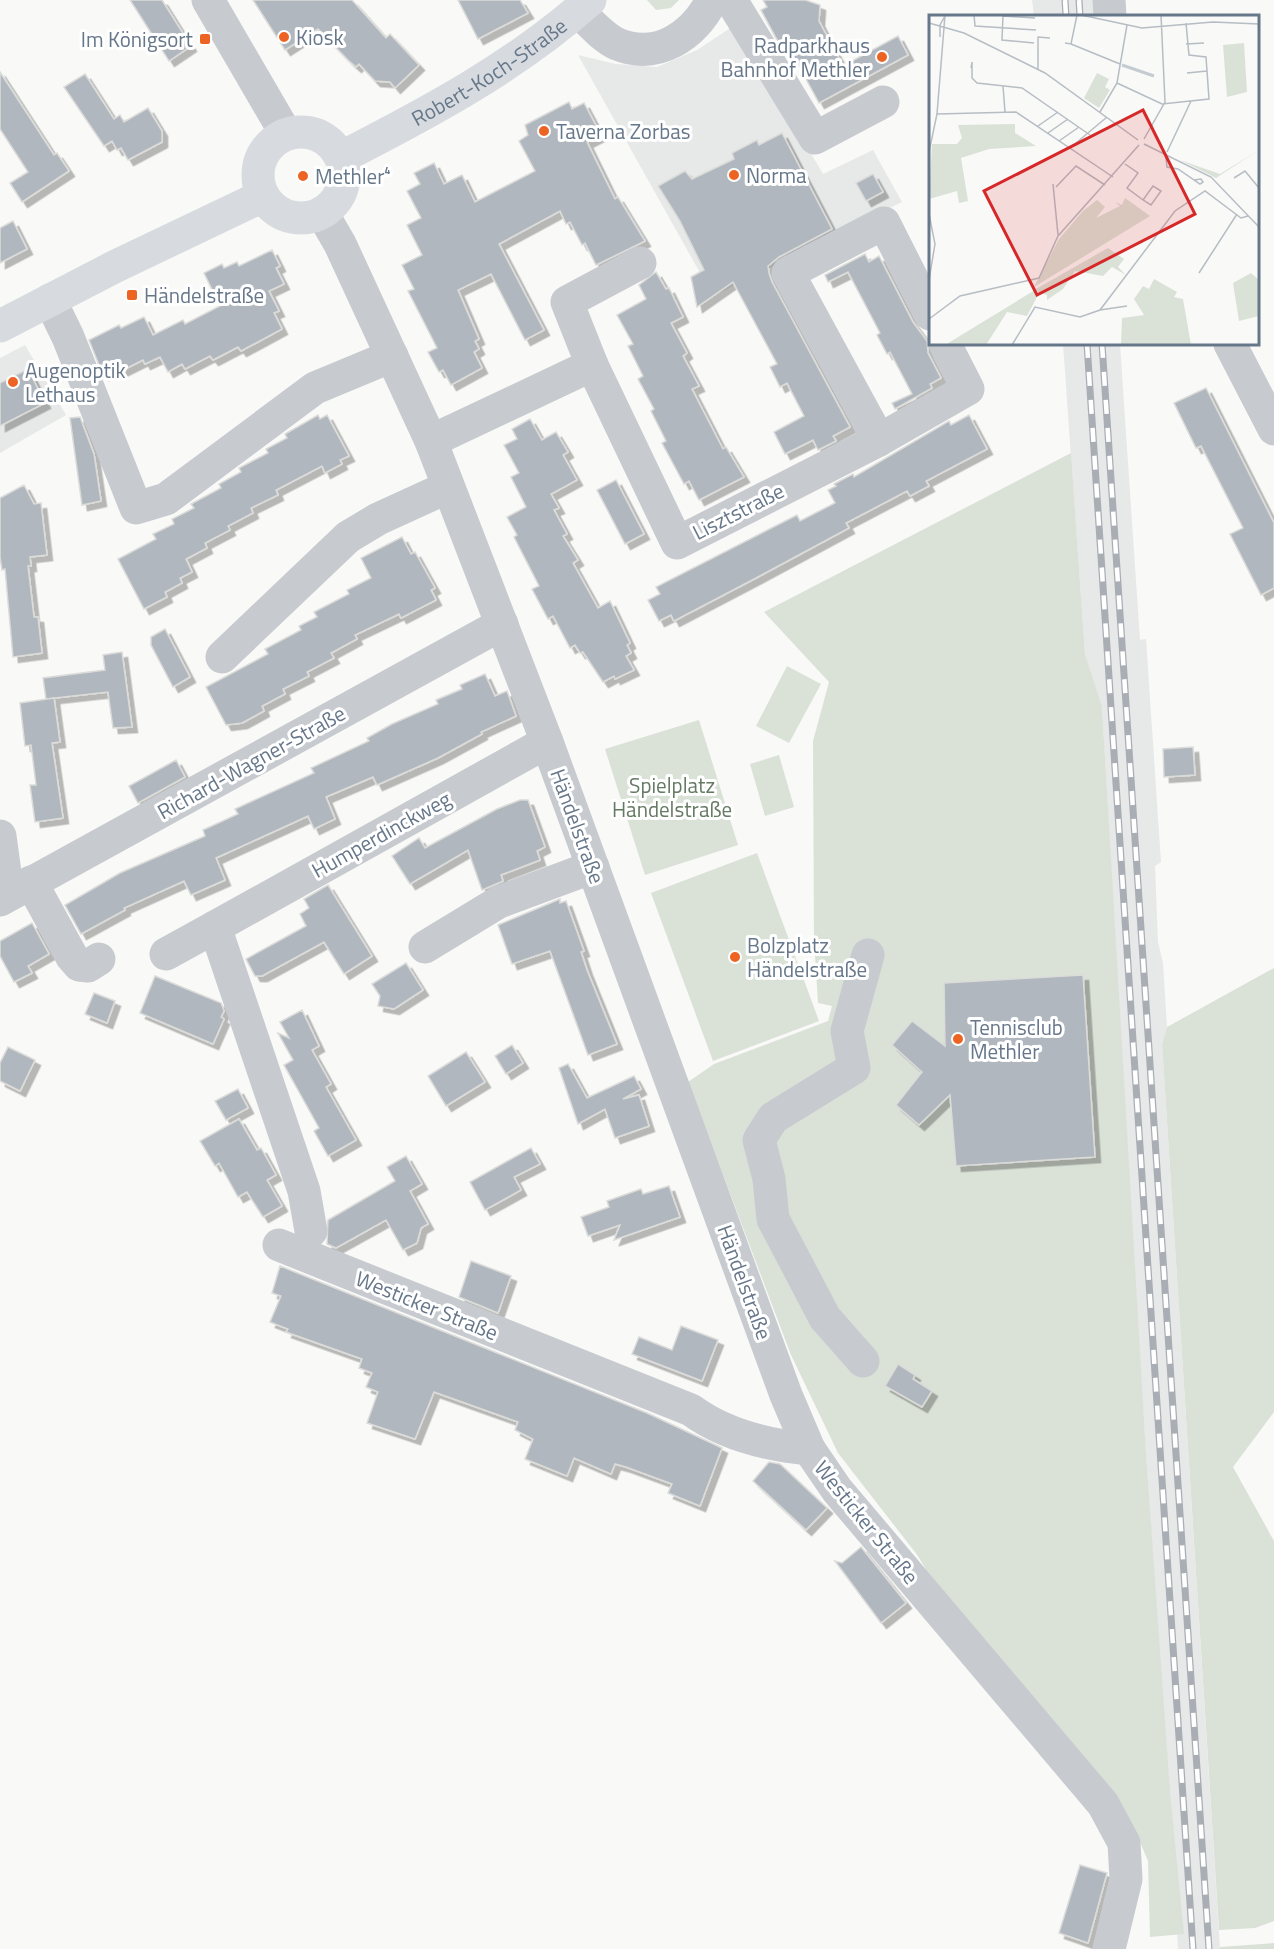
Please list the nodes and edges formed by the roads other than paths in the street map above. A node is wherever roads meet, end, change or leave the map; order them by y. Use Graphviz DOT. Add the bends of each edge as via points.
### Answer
graph roads {
  1 [pos="208,0"];
  2 [pos="712,0"];
  3 [pos="731,0"];
  4 [pos="1109,0"];
  5 [pos="584,5"];
  6 [pos="1110,15"];
  7 [pos="884,102"];
  8 [pos="286,134"];
  9 [pos="342,157"];
  10 [pos="263,196"];
  11 [pos="322,213"];
  12 [pos="640,263"];
  13 [pos="50,300"];
  14 [pos="929,312"];
  15 [pos="0,326"];
  16 [pos="946,345"];
  17 [pos="1231,345"];
  18 [pos="392,356"];
  19 [pos="592,365"];
  20 [pos="1274,429"];
  21 [pos="879,440"];
  22 [pos="431,441"];
  23 [pos="448,488"];
  24 [pos="502,624"];
  25 [pos="222,657"];
  26 [pos="547,742"];
  27 [pos="0,836"];
  28 [pos="590,858"];
  29 [pos="511,879"];
  30 [pos="13,892"];
  31 [pos="215,927"];
  32 [pos="424,947"];
  33 [pos="166,954"];
  34 [pos="868,955"];
  35 [pos="99,959"];
  36 [pos="311,1231"];
  37 [pos="279,1245"];
  38 [pos="864,1361"];
  39 [pos="809,1449"];
  40 [pos="1109,1949"];
  1 -- 8 [label="street"];
  2 -- 5 [label="street, Robert-Koch-Straße" via="692,30 658,48 617,44 602,34"];
  3 -- 7 [label="street" via="816,138"];
  4 -- 6 [label="street"];
  5 -- 9 [label="main road, Robert-Koch-Straße" via="526,53 432,111"];
  8 -- 9 [label="main road" via="312,132 329,141"];
  8 -- 10 [label="main road" via="263,153 258,175"];
  9 -- 11 [label="main road" via="345,176 340,194"];
  10 -- 11 [label="main road" via="272,207 296,218"];
  10 -- 13 [label="main road"];
  11 -- 18 [label="street, Händelstraße"];
  12 -- 19 [label="street, Lisztstraße" via="567,302"];
  13 -- 15 [label="main road"];
  13 -- 18 [label="street" via="136,508 166,499 315,388"];
  14 -- 21 [label="street" via="884,223 788,273"];
  16 -- 21 [label="street, Lisztstraße" via="968,389"];
  17 -- 20 [label="street"];
  18 -- 22 [label="street, Händelstraße"];
  19 -- 21 [label="street, Lisztstraße" via="677,543"];
  19 -- 22 [label="street"];
  22 -- 23 [label="street, Händelstraße"];
  23 -- 24 [label="street, Händelstraße"];
  23 -- 25 [label="street" via="348,537"];
  24 -- 26 [label="street, Händelstraße"];
  24 -- 30 [label="street, Richard-Wagner-Straße"];
  26 -- 28 [label="street, Händelstraße"];
  26 -- 31 [label="street, Humperdinckweg"];
  27 -- 30 [label="street"];
  28 -- 29 [label="street"];
  28 -- 32 [label="street" via="499,902"];
  28 -- 39 [label="street, Händelstraße"];
  30 -- 35 [label="street" via="79,965 88,966"];
  31 -- 33 [label="street, Humperdinckweg"];
  31 -- 36 [label="street" via="304,1191"];
  34 -- 38 [label="street" via="847,1030 854,1068 772,1118 759,1140 769,1179 773,1219 825,1318"];
  37 -- 39 [label="street, Westicker Straße" via="691,1410 708,1422 761,1443"];
  39 -- 40 [label="street, Westicker Straße" via="837,1490 1102,1804 1124,1843 1126,1879"];
}
